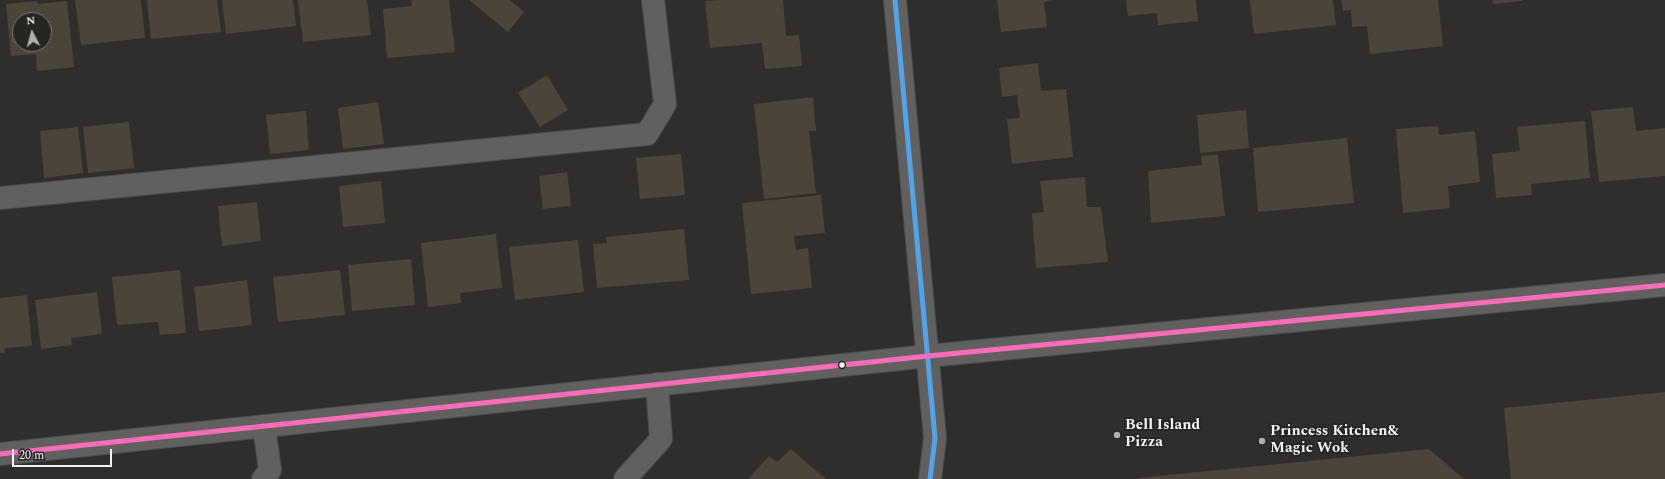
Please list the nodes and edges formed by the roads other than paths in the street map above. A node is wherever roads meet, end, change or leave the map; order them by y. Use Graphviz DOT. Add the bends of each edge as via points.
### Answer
graph roads {
  1 [pos="653,0"];
  2 [pos="895,0"];
  3 [pos="0,198"];
  4 [pos="1665,285"];
  5 [pos="928,356"];
  6 [pos="657,384"];
  7 [pos="264,426"];
  8 [pos="0,454"];
  9 [pos="263,479"];
  10 [pos="625,479"];
  11 [pos="930,479"];
  1 -- 3 [label="street" via="665,104 647,134"];
  2 -- 5 [label="street"];
  4 -- 5 [label="street"];
  5 -- 6 [label="street"];
  5 -- 11 [label="street" via="935,438"];
  6 -- 7 [label="street"];
  6 -- 10 [label="street" via="661,439"];
  7 -- 8 [label="street"];
  7 -- 9 [label="street" via="270,470"];
}
